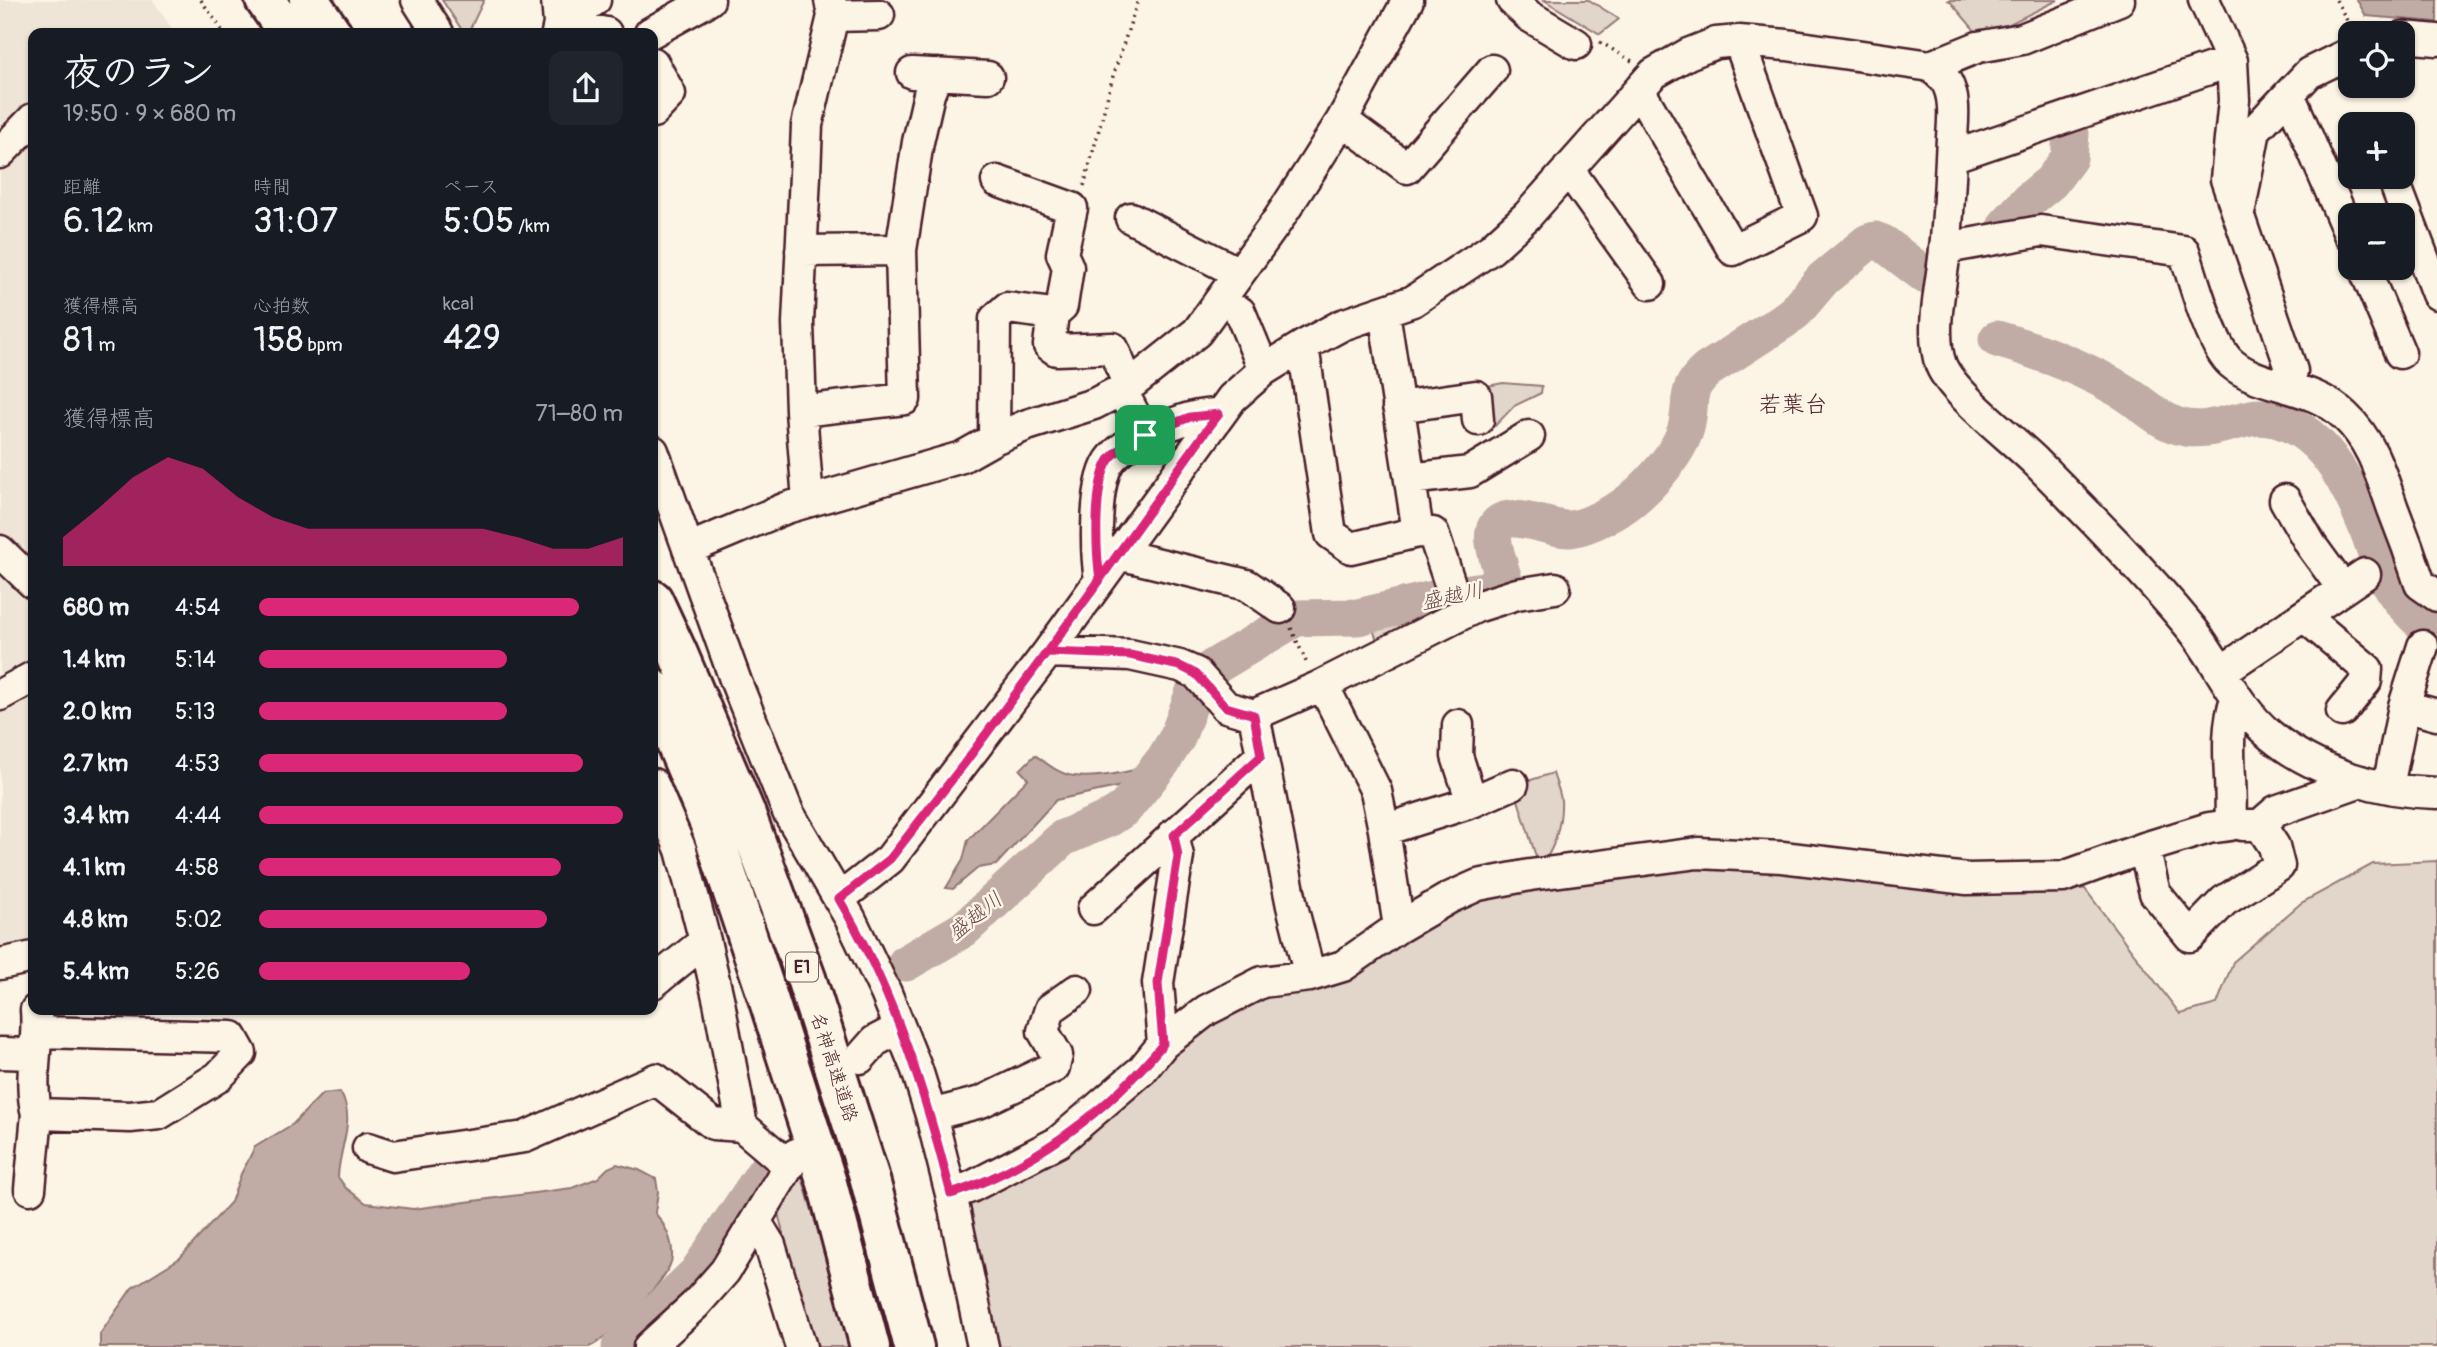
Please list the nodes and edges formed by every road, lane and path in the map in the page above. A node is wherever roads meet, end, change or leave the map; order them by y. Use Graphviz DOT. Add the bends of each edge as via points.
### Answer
graph roads {
  1 [pos="201,0"];
  2 [pos="264,0"];
  3 [pos="309,0"];
  4 [pos="417,0"];
  5 [pos="595,0"];
  6 [pos="709,0"];
  7 [pos="1139,0"];
  8 [pos="1408,0"];
  9 [pos="1512,0"];
  10 [pos="2119,0"];
  11 [pos="2204,0"];
  12 [pos="2336,0"];
  13 [pos="831,8"];
  14 [pos="879,15"];
  15 [pos="557,19"];
  16 [pos="2347,21"];
  17 [pos="221,28"];
  18 [pos="284,28"];
  19 [pos="329,28"];
  20 [pos="435,28"];
  21 [pos="589,28"];
  22 [pos="658,29"];
  23 [pos="2415,38"];
  24 [pos="2437,40"];
  25 [pos="1739,41"];
  26 [pos="1588,43"];
  27 [pos="2338,59"];
  28 [pos="2232,61"];
  29 [pos="1931,66"];
  30 [pos="1492,70"];
  31 [pos="658,72"];
  32 [pos="988,77"];
  33 [pos="1637,77"];
  34 [pos="2289,93"];
  35 [pos="658,107"];
  36 [pos="1342,120"];
  37 [pos="28,124"];
  38 [pos="0,153"];
  39 [pos="1951,158"];
  40 [pos="1568,169"];
  41 [pos="997,181"];
  42 [pos="2393,190"];
  43 [pos="1072,208"];
  44 [pos="2338,208"];
  45 [pos="2239,216"];
  46 [pos="1131,218"];
  47 [pos="1946,248"];
  48 [pos="901,250"];
  49 [pos="801,251"];
  50 [pos="2432,263"];
  51 [pos="1239,273"];
  52 [pos="2369,280"];
  53 [pos="1650,284"];
  54 [pos="2437,294"];
  55 [pos="1240,312"];
  56 [pos="1384,312"];
  57 [pos="1053,314"];
  58 [pos="1303,346"];
  59 [pos="2400,353"];
  60 [pos="1265,370"];
  61 [pos="2288,386"];
  62 [pos="1125,388"];
  63 [pos="1398,407"];
  64 [pos="801,411"];
  65 [pos="1219,414"];
  66 [pos="1478,420"];
  67 [pos="1145,435"];
  68 [pos="1529,436"];
  69 [pos="994,439"];
  70 [pos="658,465"];
  71 [pos="1410,479"];
  72 [pos="2285,500"];
  73 [pos="808,501"];
  74 [pos="1418,532"];
  75 [pos="688,549"];
  76 [pos="0,551"];
  77 [pos="1118,554"];
  78 [pos="28,578"];
  79 [pos="1100,580"];
  80 [pos="1451,587"];
  81 [pos="1555,588"];
  82 [pos="2437,596"];
  83 [pos="658,611"];
  84 [pos="2304,616"];
  85 [pos="1286,620"];
  86 [pos="2423,646"];
  87 [pos="1048,652"];
  88 [pos="2222,671"];
  89 [pos="28,680"];
  90 [pos="1320,686"];
  91 [pos="0,695"];
  92 [pos="2236,699"];
  93 [pos="658,701"];
  94 [pos="2404,706"];
  95 [pos="2342,711"];
  96 [pos="1254,715"];
  97 [pos="2437,715"];
  98 [pos="1458,725"];
  99 [pos="1261,756"];
  100 [pos="1513,784"];
  101 [pos="2374,784"];
  102 [pos="2437,793"];
  103 [pos="658,796"];
  104 [pos="1472,802"];
  105 [pos="2230,825"];
  106 [pos="2260,825"];
  107 [pos="1384,830"];
  108 [pos="1174,835"];
  109 [pos="2144,848"];
  110 [pos="839,899"];
  111 [pos="1093,909"];
  112 [pos="1399,927"];
  113 [pos="705,941"];
  114 [pos="28,958"];
  115 [pos="0,964"];
  116 [pos="1310,976"];
  117 [pos="658,979"];
  118 [pos="1077,990"];
  119 [pos="901,1028"];
  120 [pos="36,1032"];
  121 [pos="1163,1044"];
  122 [pos="0,1053"];
  123 [pos="860,1058"];
  124 [pos="37,1114"];
  125 [pos="931,1115"];
  126 [pos="742,1126"];
  127 [pos="368,1148"];
  128 [pos="30,1189"];
  129 [pos="951,1194"];
  130 [pos="756,1222"];
  131 [pos="649,1347"];
  132 [pos="801,1347"];
  133 [pos="870,1347"];
  134 [pos="914,1347"];
  135 [pos="983,1347"];
  1 -- 17 [label="path"];
  2 -- 18 [label="highway"];
  3 -- 19 [label="highway"];
  4 -- 20 [label="street"];
  5 -- 15 [label="street"];
  6 -- 22 [label="street"];
  7 -- 43 [label="path" via="1112,76 1082,195"];
  8 -- 36 [label="street"];
  9 -- 26 [label="street" via="1529,16"];
  10 -- 29 [label="street" via="2022,39 1978,47"];
  11 -- 28 [label="street"];
  12 -- 16 [label="path"];
  13 -- 14 [label="street"];
  13 -- 49 [label="street" via="807,125"];
  15 -- 21 [label="street"];
  23 -- 24 [label="street"];
  25 -- 29 [label="street"];
  25 -- 33 [label="street" via="1716,43 1653,74"];
  25 -- 33 [label="street" via="1802,216 1733,250"];
  26 -- 33 [label="path"];
  27 -- 34 [label="street" via="2309,73"];
  28 -- 39 [label="street"];
  28 -- 45 [label="street" via="2234,100 2226,179"];
  29 -- 39 [label="street" via="1946,81 1953,107"];
  30 -- 36 [label="street" via="1407,168"];
  31 -- 35 [label="street" via="670,94"];
  32 -- 48 [label="street" via="925,73 929,94"];
  33 -- 40 [label="street"];
  34 -- 44 [label="street"];
  34 -- 45 [label="street" via="2255,130"];
  36 -- 51 [label="street"];
  37 -- 38 [label="street"];
  39 -- 47 [label="street"];
  40 -- 53 [label="street"];
  40 -- 56 [label="street" via="1491,248 1413,300"];
  41 -- 43 [label="street"];
  42 -- 50 [label="street"];
  43 -- 57 [label="street" via="1062,254 1069,267 1062,306"];
  45 -- 61 [label="street" via="2292,371"];
  46 -- 51 [label="street"];
  47 -- 61 [label="street" via="2041,231 2184,251 2217,344 2229,362 2246,373"];
  47 -- 88 [label="street" via="1938,347 1951,382 2129,558 2193,630"];
  48 -- 49 [label="street"];
  48 -- 64 [label="street" via="905,399"];
  49 -- 64 [label="street"];
  50 -- 54 [label="street"];
  51 -- 62 [label="street" via="1197,332"];
  52 -- 59 [label="street"];
  55 -- 60 [label="street"];
  56 -- 58 [label="street"];
  56 -- 63 [label="street"];
  57 -- 62 [label="street" via="1049,345 1056,350 1113,348"];
  57 -- 69 [label="street" via="1007,309 995,319"];
  58 -- 60 [label="street"];
  58 -- 74 [label="street" via="1331,534 1351,548"];
  60 -- 65 [label="street"];
  61 -- 82 [label="street" via="2325,400 2360,433 2374,456 2420,584"];
  62 -- 67 [label="street"];
  62 -- 69 [label="street" via="1094,404"];
  63 -- 66 [label="street" via="1476,396"];
  63 -- 71 [label="street"];
  64 -- 73 [label="street"];
  65 -- 67 [label="street" via="1190,417"];
  65 -- 77 [label="street"];
  67 -- 79 [label="street" via="1110,460 1101,484 1096,536"];
  68 -- 71 [label="street" via="1470,472"];
  69 -- 73 [label="street" via="962,457"];
  70 -- 75 [label="street"];
  71 -- 74 [label="street"];
  72 -- 84 [label="street" via="2311,545 2354,582"];
  73 -- 75 [label="street"];
  74 -- 80 [label="street" via="1433,533"];
  75 -- 110 [label="street" via="788,812"];
  76 -- 78 [label="street"];
  77 -- 79 [label="street"];
  77 -- 85 [label="street" via="1247,585"];
  79 -- 87 [label="street"];
  81 -- 90 [label="street" via="1476,607"];
  83 -- 134 [label="highway, 名神高速道路 / E1" via="745,812 806,978 869,1176"];
  84 -- 88 [label="street"];
  84 -- 95 [label="street" via="2367,669 2365,681"];
  85 -- 90 [label="path"];
  86 -- 94 [label="street"];
  87 -- 96 [label="street" via="1130,655 1180,666 1202,679 1226,707"];
  87 -- 110 [label="street" via="890,859"];
  88 -- 92 [label="street"];
  89 -- 91 [label="street"];
  90 -- 96 [label="street"];
  90 -- 107 [label="street" via="1376,791"];
  92 -- 101 [label="street" via="2269,735 2307,760"];
  92 -- 105 [label="street" via="2230,716"];
  93 -- 133 [label="highway, E1" via="711,827 762,982 827,1183"];
  94 -- 97 [label="street"];
  94 -- 101 [label="street"];
  96 -- 99 [label="street"];
  98 -- 104 [label="street" via="1457,756"];
  99 -- 108 [label="street"];
  99 -- 116 [label="street"];
  100 -- 104 [label="street"];
  101 -- 102 [label="street"];
  101 -- 106 [label="street" via="2276,811"];
  103 -- 113 [label="street" via="681,850"];
  104 -- 107 [label="street"];
  105 -- 106 [label="street"];
  105 -- 109 [label="street"];
  106 -- 109 [label="street" via="2274,846 2279,866 2224,901 2190,936 2155,893"];
  107 -- 112 [label="street"];
  108 -- 111 [label="street"];
  108 -- 121 [label="street" via="1178,856 1158,983"];
  109 -- 112 [label="street" via="2063,877 2001,880 1698,853 1478,885"];
  110 -- 119 [label="street"];
  112 -- 116 [label="street" via="1343,966"];
  113 -- 117 [label="street"];
  113 -- 126 [label="street"];
  114 -- 115 [label="street"];
  116 -- 121 [label="street" via="1262,982 1207,1010"];
  118 -- 125 [label="street" via="1050,1009 1043,1031 1057,1055 1054,1067 981,1102"];
  119 -- 123 [label="street" via="875,1041"];
  119 -- 125 [label="street"];
  120 -- 122 [label="street"];
  120 -- 124 [label="street"];
  120 -- 124 [label="street" via="232,1037 242,1053 218,1077 159,1114"];
  121 -- 129 [label="street" via="1142,1070 1058,1142"];
  124 -- 128 [label="street"];
  125 -- 129 [label="street"];
  126 -- 127 [label="street" via="713,1124 656,1079 525,1138 393,1156"];
  126 -- 130 [label="street" via="792,1160"];
  129 -- 135 [label="street"];
  130 -- 131 [label="street" via="725,1271"];
  130 -- 132 [label="street" via="770,1245"];
}
